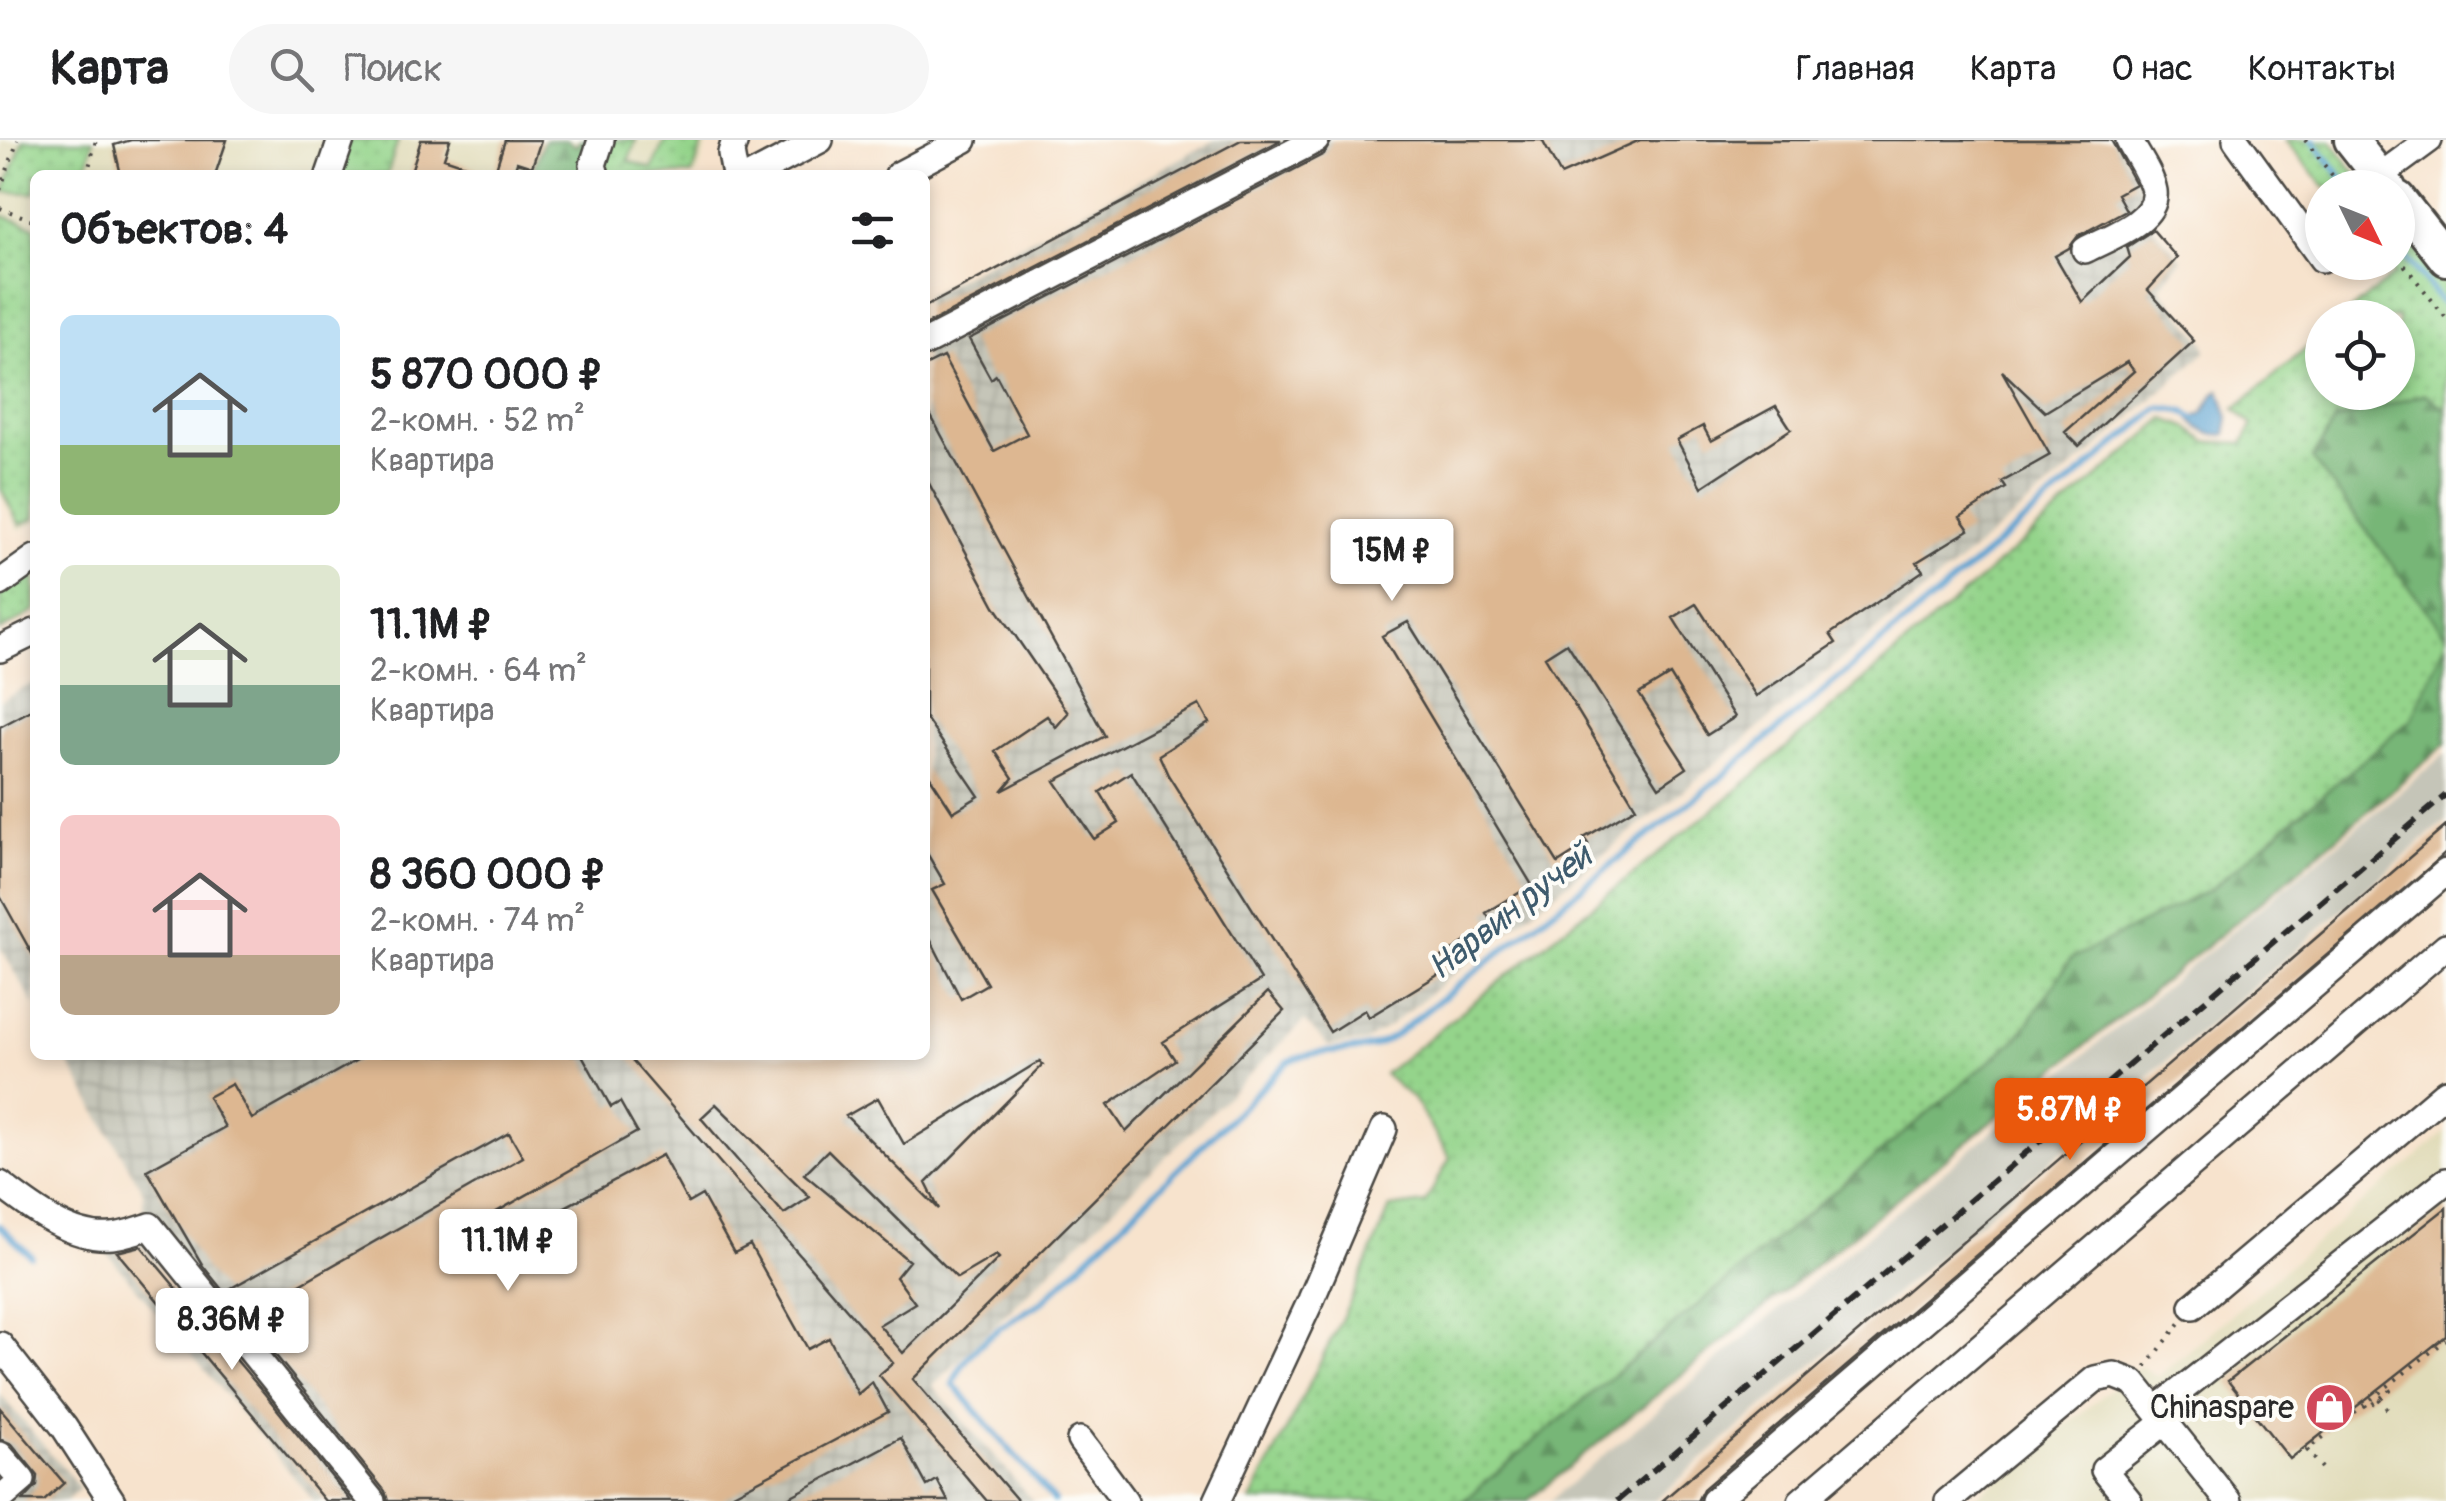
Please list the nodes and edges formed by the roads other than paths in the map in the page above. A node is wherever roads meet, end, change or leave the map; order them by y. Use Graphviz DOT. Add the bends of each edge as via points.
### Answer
graph roads {
  1 [pos="340,140"];
  2 [pos="601,140"];
  3 [pos="734,140"];
  4 [pos="820,140"];
  5 [pos="964,140"];
  6 [pos="1316,140"];
  7 [pos="2128,140"];
  8 [pos="2236,140"];
  9 [pos="2351,140"];
  10 [pos="2429,140"];
  11 [pos="331,170"];
  12 [pos="595,170"];
  13 [pos="734,170"];
  14 [pos="763,170"];
  15 [pos="907,170"];
  16 [pos="2375,170"];
  17 [pos="2403,170"];
  18 [pos="2415,220"];
  19 [pos="2305,235"];
  20 [pos="2085,250"];
  21 [pos="2446,260"];
  22 [pos="930,340"];
  23 [pos="30,562"];
  24 [pos="0,583"];
  25 [pos="30,634"];
  26 [pos="0,649"];
  27 [pos="2446,872"];
  28 [pos="2446,946"];
  29 [pos="2446,1092"];
  30 [pos="1384,1129"];
  31 [pos="2446,1181"];
  32 [pos="0,1184"];
  33 [pos="2193,1306"];
  34 [pos="0,1345"];
  35 [pos="2161,1415"];
  36 [pos="1080,1440"];
  37 [pos="0,1455"];
  38 [pos="0,1499"];
  39 [pos="112,1501"];
  40 [pos="372,1501"];
  41 [pos="1125,1501"];
  42 [pos="1217,1501"];
  43 [pos="1714,1501"];
  44 [pos="1800,1501"];
  45 [pos="1948,1501"];
  46 [pos="2128,1501"];
  47 [pos="2228,1501"];
  1 -- 11 [label="street"];
  2 -- 12 [label="street"];
  3 -- 13 [label="street"];
  4 -- 14 [label="street"];
  5 -- 15 [label="street"];
  6 -- 22 [label="street"];
  7 -- 20 [label="street" via="2154,192 2150,211"];
  8 -- 19 [label="street"];
  9 -- 16 [label="main road"];
  10 -- 17 [label="street"];
  18 -- 21 [label="main road"];
  23 -- 24 [label="street"];
  25 -- 26 [label="street"];
  27 -- 43 [label="street"];
  28 -- 44 [label="street"];
  29 -- 33 [label="street"];
  30 -- 42 [label="street"];
  31 -- 35 [label="street"];
  32 -- 40 [label="street" via="51,1218 94,1236 150,1226"];
  34 -- 39 [label="street"];
  35 -- 45 [label="street" via="2134,1382 2095,1379"];
  35 -- 46 [label="street" via="2104,1470"];
  35 -- 47 [label="street"];
  36 -- 41 [label="street"];
  37 -- 38 [label="street" via="22,1480"];
}
